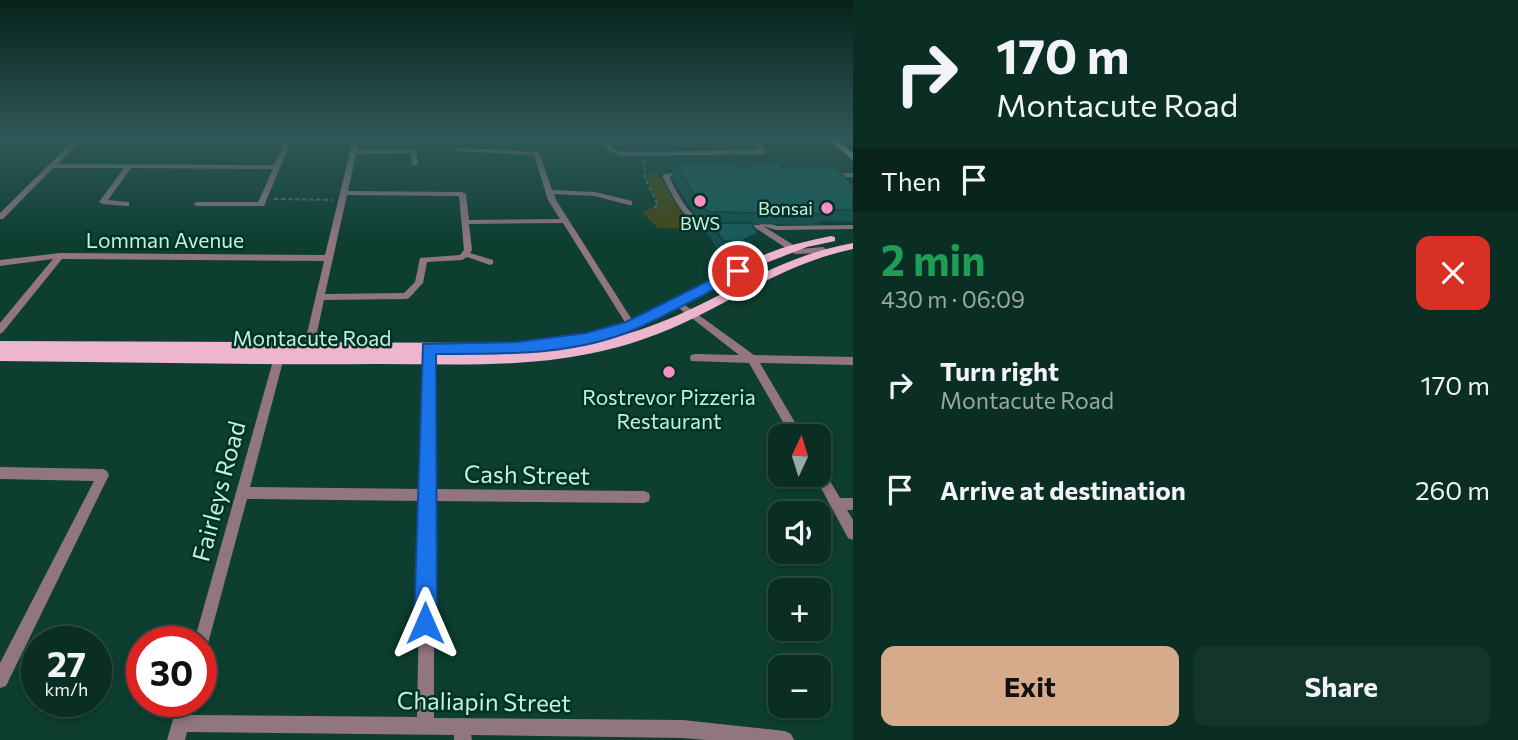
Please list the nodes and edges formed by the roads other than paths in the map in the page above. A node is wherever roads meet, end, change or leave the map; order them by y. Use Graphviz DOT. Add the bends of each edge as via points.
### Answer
graph roads {
  1 [pos="45,174"];
  2 [pos="125,174"];
  3 [pos="273,174"];
  4 [pos="347,174"];
  5 [pos="544,174"];
  6 [pos="671,174"];
  7 [pos="820,174"];
  8 [pos="853,176"];
  9 [pos="549,192"];
  10 [pos="341,197"];
  11 [pos="629,203"];
  12 [pos="126,204"];
  13 [pos="197,204"];
  14 [pos="0,217"];
  15 [pos="759,220"];
  16 [pos="564,221"];
  17 [pos="465,222"];
  18 [pos="853,227"];
  19 [pos="843,228"];
  20 [pos="853,236"];
  21 [pos="853,246"];
  22 [pos="789,249"];
  23 [pos="823,250"];
  24 [pos="60,256"];
  25 [pos="464,256"];
  26 [pos="330,258"];
  27 [pos="490,262"];
  28 [pos="0,263"];
  29 [pos="321,297"];
  30 [pos="678,303"];
  31 [pos="693,313"];
  32 [pos="631,326"];
  33 [pos="0,330"];
  34 [pos="0,346"];
  35 [pos="280,353"];
  36 [pos="308,353"];
  37 [pos="428,353"];
  38 [pos="0,356"];
  39 [pos="695,358"];
  40 [pos="754,360"];
  41 [pos="853,361"];
  42 [pos="790,424"];
  43 [pos="0,473"];
  44 [pos="827,487"];
  45 [pos="242,493"];
  46 [pos="426,495"];
  47 [pos="643,497"];
  48 [pos="837,504"];
  49 [pos="853,504"];
  50 [pos="853,533"];
  51 [pos="206,626"];
  52 [pos="0,680"];
  53 [pos="425,725"];
  54 [pos="178,732"];
  55 [pos="463,733"];
  56 [pos="685,734"];
  57 [pos="785,740"];
  1 -- 14 [label="street"];
  2 -- 12 [label="street" via="103,202"];
  3 -- 13 [label="street" via="261,204"];
  4 -- 10 [label="street"];
  5 -- 9 [label="street"];
  6 -- 22 [label="street" via="665,176 694,222 759,227"];
  7 -- 8 [label="street"];
  9 -- 11 [label="street" via="580,192"];
  9 -- 16 [label="street"];
  10 -- 17 [label="street" via="462,194"];
  10 -- 26 [label="street"];
  15 -- 19 [label="street" via="776,228"];
  16 -- 17 [label="street"];
  16 -- 32 [label="street"];
  17 -- 25 [label="street"];
  18 -- 19 [label="street"];
  19 -- 20 [label="street"];
  20 -- 22 [label="main road, Montacute Road"];
  21 -- 23 [label="main road, Montacute Road"];
  22 -- 23 [label="street" via="798,253"];
  22 -- 30 [label="main road, Montacute Road"];
  23 -- 31 [label="main road, Montacute Road" via="769,270"];
  24 -- 26 [label="street, Lomman Avenue"];
  24 -- 28 [label="street, Lomman Avenue"];
  24 -- 33 [label="street"];
  25 -- 27 [label="street"];
  25 -- 29 [label="street" via="423,260 419,284 406,296"];
  26 -- 29 [label="street"];
  29 -- 36 [label="street"];
  30 -- 31 [label="street"];
  30 -- 32 [label="main road, Montacute Road"];
  31 -- 37 [label="main road, Montacute Road" via="588,349 515,358"];
  31 -- 40 [label="street"];
  32 -- 37 [label="main road, Montacute Road" via="527,347"];
  34 -- 35 [label="main road, Montacute Road"];
  35 -- 36 [label="main road, Montacute Road"];
  35 -- 38 [label="main road, Montacute Road"];
  35 -- 45 [label="street, Fairleys Road"];
  36 -- 37 [label="main road, Montacute Road"];
  37 -- 46 [label="street"];
  39 -- 40 [label="street"];
  40 -- 41 [label="street"];
  40 -- 42 [label="street"];
  43 -- 52 [label="street" via="103,475"];
  44 -- 48 [label="street"];
  45 -- 46 [label="street, Cash Street"];
  45 -- 51 [label="street, Fairleys Road"];
  46 -- 47 [label="street, Cash Street"];
  46 -- 53 [label="street"];
  48 -- 49 [label="street"];
  48 -- 50 [label="street"];
  53 -- 54 [label="street, Chaliapin Street"];
  53 -- 55 [label="street, Chaliapin Street"];
  55 -- 56 [label="street, Chaliapin Street"];
  56 -- 57 [label="street, Chaliapin Street"];
}
